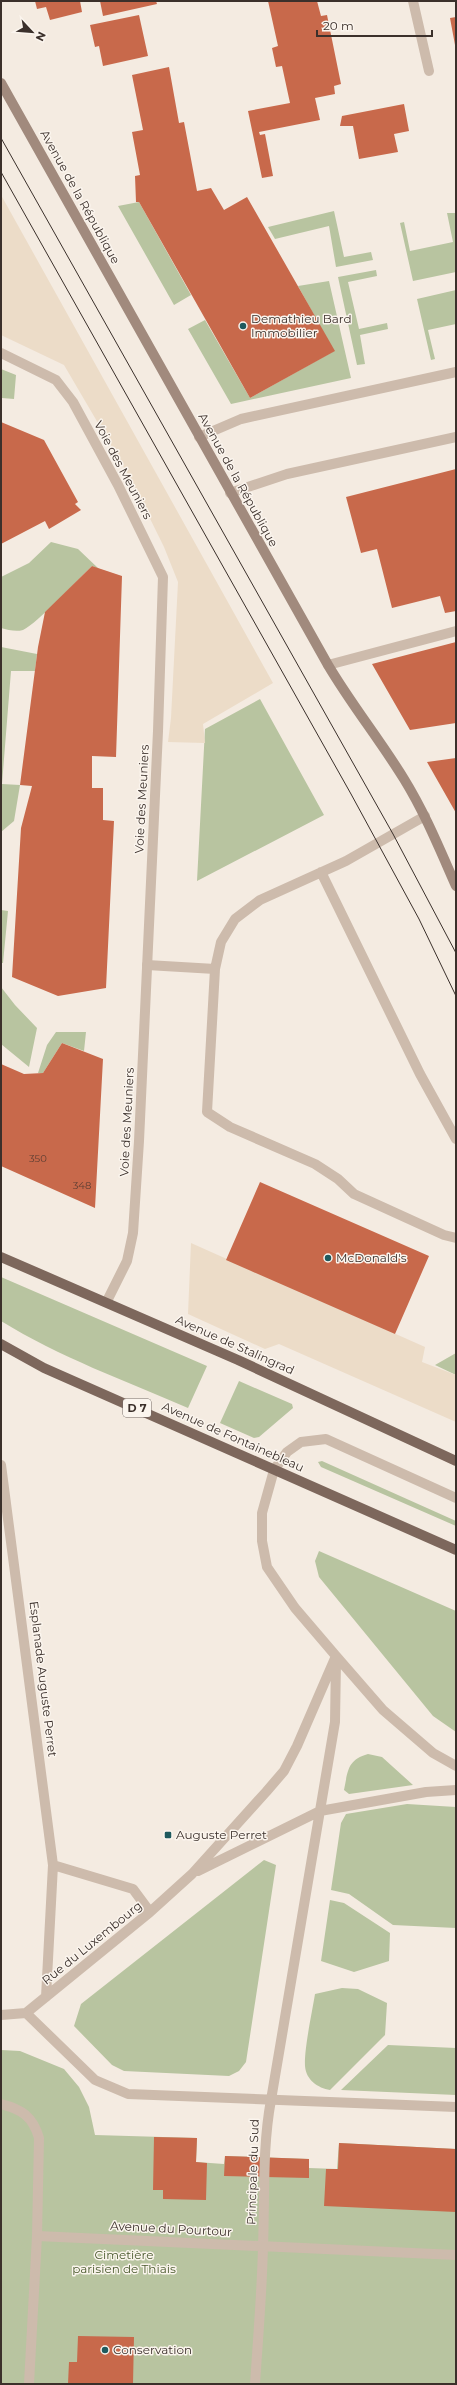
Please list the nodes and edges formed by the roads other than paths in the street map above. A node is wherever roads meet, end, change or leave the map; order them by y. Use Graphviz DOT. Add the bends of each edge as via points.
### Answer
graph roads {
  1 [pos="414,1"];
  2 [pos="429,71"];
  3 [pos="1,83"];
  4 [pos="1,353"];
  5 [pos="456,372"];
  6 [pos="199,437"];
  7 [pos="456,437"];
  8 [pos="230,493"];
  9 [pos="456,631"];
  10 [pos="328,665"];
  11 [pos="425,816"];
  12 [pos="321,872"];
  13 [pos="456,886"];
  14 [pos="147,965"];
  15 [pos="215,969"];
  16 [pos="456,1139"];
  17 [pos="456,1238"];
  18 [pos="1,1257"];
  19 [pos="106,1301"];
  20 [pos="1,1344"];
  21 [pos="456,1461"];
  22 [pos="1,1465"];
  23 [pos="274,1470"];
  24 [pos="456,1498"];
  25 [pos="456,1550"];
  26 [pos="336,1656"];
  27 [pos="456,1766"];
  28 [pos="456,1790"];
  29 [pos="320,1811"];
  30 [pos="54,1865"];
  31 [pos="192,1874"];
  32 [pos="150,1912"];
  33 [pos="46,1997"];
  34 [pos="26,2014"];
  35 [pos="1,2015"];
  36 [pos="271,2100"];
  37 [pos="1,2104"];
  38 [pos="456,2107"];
  39 [pos="37,2236"];
  40 [pos="263,2246"];
  41 [pos="456,2256"];
  42 [pos="29,2384"];
  43 [pos="255,2384"];
  1 -- 2 [label="street"];
  3 -- 6 [label="main road, Avenue de la République"];
  4 -- 14 [label="street, Voie des Meuniers" via="56,380 73,402 163,577"];
  5 -- 6 [label="street" via="241,419"];
  6 -- 8 [label="main road, Avenue de la République"];
  7 -- 8 [label="street" via="287,474"];
  8 -- 10 [label="main road, Avenue de la République"];
  9 -- 10 [label="street"];
  10 -- 11 [label="main road, Avenue de la République" via="352,705 404,779"];
  11 -- 12 [label="street" via="346,861"];
  11 -- 13 [label="main road, Avenue de la République"];
  12 -- 15 [label="street" via="260,900 235,919 221,942"];
  12 -- 16 [label="street" via="420,1074"];
  14 -- 15 [label="street"];
  14 -- 19 [label="street, Voie des Meuniers" via="133,1233 127,1261"];
  15 -- 17 [label="street" via="207,1112 230,1127 315,1164 338,1179 354,1194"];
  18 -- 19 [label="main road, Avenue de Stalingrad"];
  19 -- 21 [label="main road, Avenue de Stalingrad"];
  20 -- 23 [label="main road, Avenue de Fontainebleau / D 7" via="44,1368"];
  22 -- 30 [label="street, Esplanade Auguste Perret"];
  23 -- 24 [label="street" via="287,1452 301,1442 326,1439"];
  23 -- 25 [label="main road, Avenue de Fontainebleau / D 7"];
  23 -- 26 [label="street" via="262,1513 262,1541 267,1567 295,1608"];
  26 -- 27 [label="street" via="383,1710 433,1753"];
  26 -- 29 [label="street, Principale du Sud" via="335,1722"];
  26 -- 31 [label="street" via="284,1771"];
  28 -- 29 [label="street" via="426,1792"];
  29 -- 31 [label="street"];
  29 -- 36 [label="street, Principale du Sud"];
  30 -- 32 [label="street" via="133,1889"];
  30 -- 33 [label="street, Esplanade Auguste Perret"];
  31 -- 32 [label="street, Rue du Luxembourg"];
  32 -- 33 [label="street, Rue du Luxembourg"];
  33 -- 34 [label="street, Rue du Luxembourg"];
  34 -- 35 [label="street"];
  34 -- 36 [label="street" via="95,2080 128,2094"];
  36 -- 38 [label="street"];
  36 -- 40 [label="street, Principale du Sud" via="266,2123 263,2167"];
  37 -- 39 [label="street" via="26,2115 35,2123 39,2138"];
  39 -- 40 [label="street, Avenue du Pourtour"];
  39 -- 42 [label="street"];
  40 -- 41 [label="street, Avenue du Pourtour"];
  40 -- 43 [label="street, Principale du Sud"];
}
